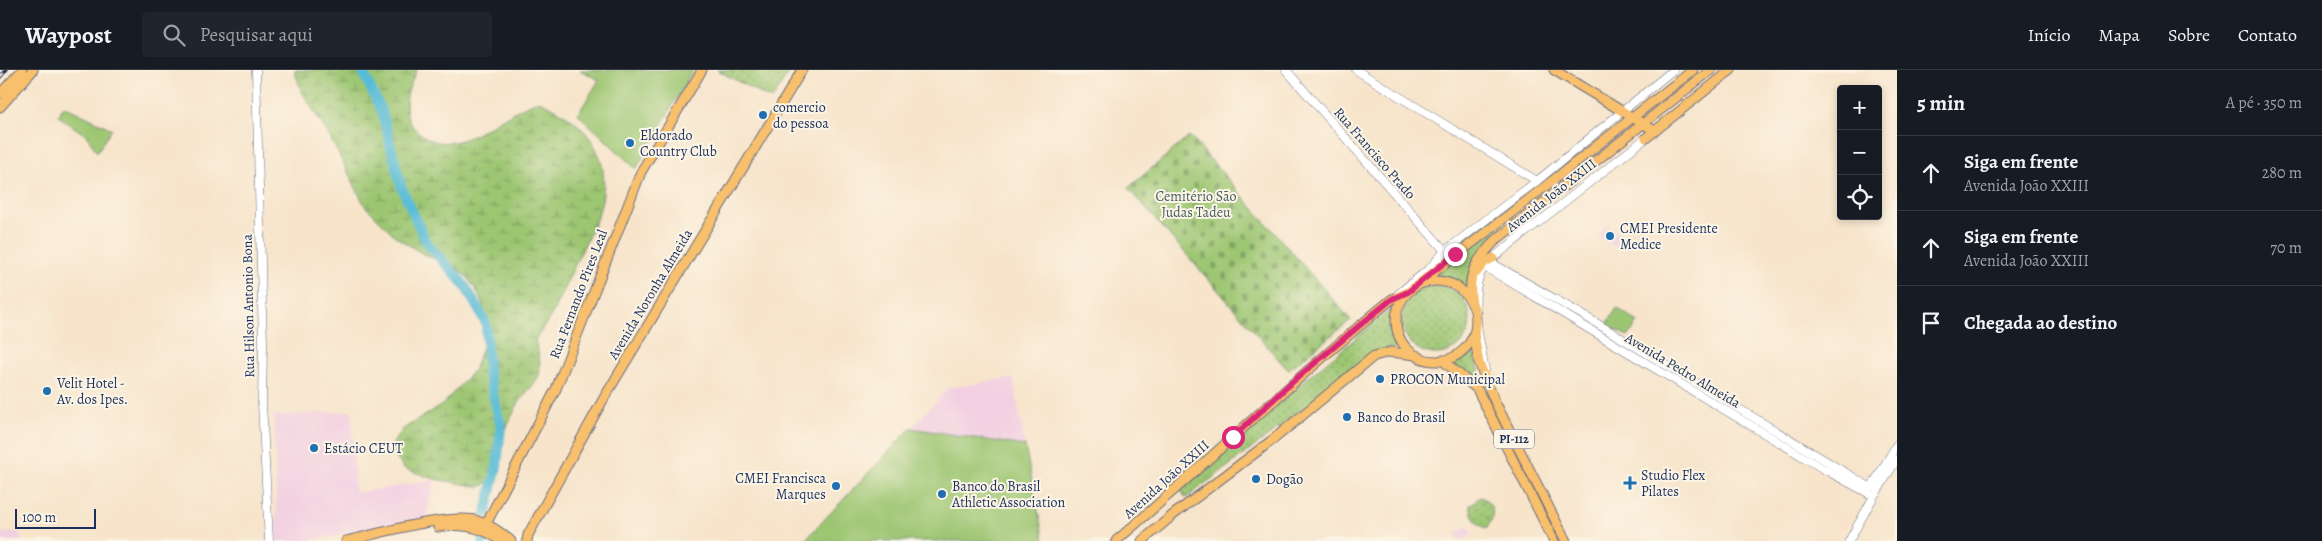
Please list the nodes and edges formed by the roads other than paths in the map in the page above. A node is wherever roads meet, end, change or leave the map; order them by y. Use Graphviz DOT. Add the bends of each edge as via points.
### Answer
graph roads {
  1 [pos="22,70"];
  2 [pos="33,70"];
  3 [pos="256,70"];
  4 [pos="702,70"];
  5 [pos="802,70"];
  6 [pos="1286,70"];
  7 [pos="1356,70"];
  8 [pos="1554,70"];
  9 [pos="1673,70"];
  10 [pos="1693,70"];
  11 [pos="1711,70"];
  12 [pos="1731,70"];
  13 [pos="0,94"];
  14 [pos="0,107"];
  15 [pos="1622,111"];
  16 [pos="1633,117"];
  17 [pos="1644,124"];
  18 [pos="1655,131"];
  19 [pos="1646,138"];
  20 [pos="1537,181"];
  21 [pos="1479,237"];
  22 [pos="1445,252"];
  23 [pos="1489,262"];
  24 [pos="1430,268"];
  25 [pos="1470,284"];
  26 [pos="1412,289"];
  27 [pos="1392,299"];
  28 [pos="1472,304"];
  29 [pos="1474,333"];
  30 [pos="1416,355"];
  31 [pos="1442,360"];
  32 [pos="1458,372"];
  33 [pos="1342,384"];
  34 [pos="1488,386"];
  35 [pos="1897,444"];
  36 [pos="1897,459"];
  37 [pos="1177,489"];
  38 [pos="1873,492"];
  39 [pos="1164,500"];
  40 [pos="1188,504"];
  41 [pos="1173,514"];
  42 [pos="485,527"];
  43 [pos="527,538"];
  44 [pos="269,541"];
  45 [pos="346,541"];
  46 [pos="374,541"];
  47 [pos="501,541"];
  48 [pos="511,541"];
  49 [pos="518,541"];
  50 [pos="1116,541"];
  51 [pos="1142,541"];
  52 [pos="1554,541"];
  53 [pos="1566,541"];
  54 [pos="1848,541"];
  1 -- 13 [label="main road"];
  2 -- 14 [label="main road"];
  3 -- 44 [label="street, Rua Hilson Antonio Bona" via="262,403"];
  4 -- 42 [label="main road, Rua Fernando Pires Leal" via="641,172 556,389"];
  5 -- 43 [label="main road, Avenida Noronha Almeida" via="612,385"];
  6 -- 22 [label="street, Rua Francisco Prado"];
  7 -- 20 [label="street"];
  8 -- 15 [label="main road"];
  9 -- 15 [label="street, Avenida João XXIII"];
  10 -- 16 [label="main road, Avenida João XXIII"];
  11 -- 17 [label="main road, Avenida João XXIII"];
  12 -- 18 [label="main road, Avenida João XXIII"];
  15 -- 16 [label="main road"];
  15 -- 20 [label="street, Avenida João XXIII"];
  16 -- 17 [label="main road"];
  16 -- 21 [label="main road, Avenida João XXIII"];
  17 -- 18 [label="main road"];
  17 -- 25 [label="main road, Avenida João XXIII" via="1496,240 1478,260"];
  18 -- 19 [label="main road, Avenida João XXIII"];
  19 -- 23 [label="street, Avenida João XXIII"];
  20 -- 22 [label="street, Avenida João XXIII"];
  21 -- 24 [label="main road"];
  21 -- 26 [label="main road, Avenida João XXIII"];
  22 -- 24 [label="street, Avenida João XXIII"];
  23 -- 25 [label="main road" via="1479,268"];
  23 -- 34 [label="street" via="1478,280 1476,305"];
  23 -- 38 [label="street, Avenida Pedro Almeida" via="1814,463"];
  24 -- 27 [label="street, Avenida João XXIII"];
  25 -- 28 [label="main road, Avenida João XXIII"];
  26 -- 27 [label="main road, Avenida João XXIII"];
  26 -- 28 [label="main road" via="1429,281 1448,282 1461,289"];
  26 -- 30 [label="main road" via="1398,309 1396,325 1401,340"];
  27 -- 37 [label="main road, Avenida João XXIII" via="1290,384"];
  28 -- 29 [label="main road"];
  29 -- 31 [label="main road" via="1462,351"];
  29 -- 34 [label="main road, PI-112" via="1476,353"];
  30 -- 31 [label="main road" via="1428,360"];
  30 -- 33 [label="main road" via="1380,354"];
  31 -- 32 [label="main road, PI-112"];
  32 -- 33 [label="main road" via="1416,360 1388,358 1375,362"];
  32 -- 52 [label="main road, PI-112" via="1477,389"];
  33 -- 40 [label="main road"];
  34 -- 53 [label="main road, PI-112"];
  35 -- 38 [label="street"];
  36 -- 38 [label="street"];
  37 -- 39 [label="main road, Avenida João XXIII"];
  37 -- 40 [label="main road"];
  38 -- 54 [label="street"];
  39 -- 41 [label="main road" via="1172,506"];
  39 -- 50 [label="main road, Avenida João XXIII"];
  40 -- 41 [label="main road"];
  41 -- 51 [label="main road"];
  42 -- 45 [label="main road" via="464,519 449,519"];
  42 -- 46 [label="main road" via="443,526"];
  42 -- 47 [label="main road"];
  42 -- 48 [label="main road"];
  43 -- 49 [label="main road"];
}
